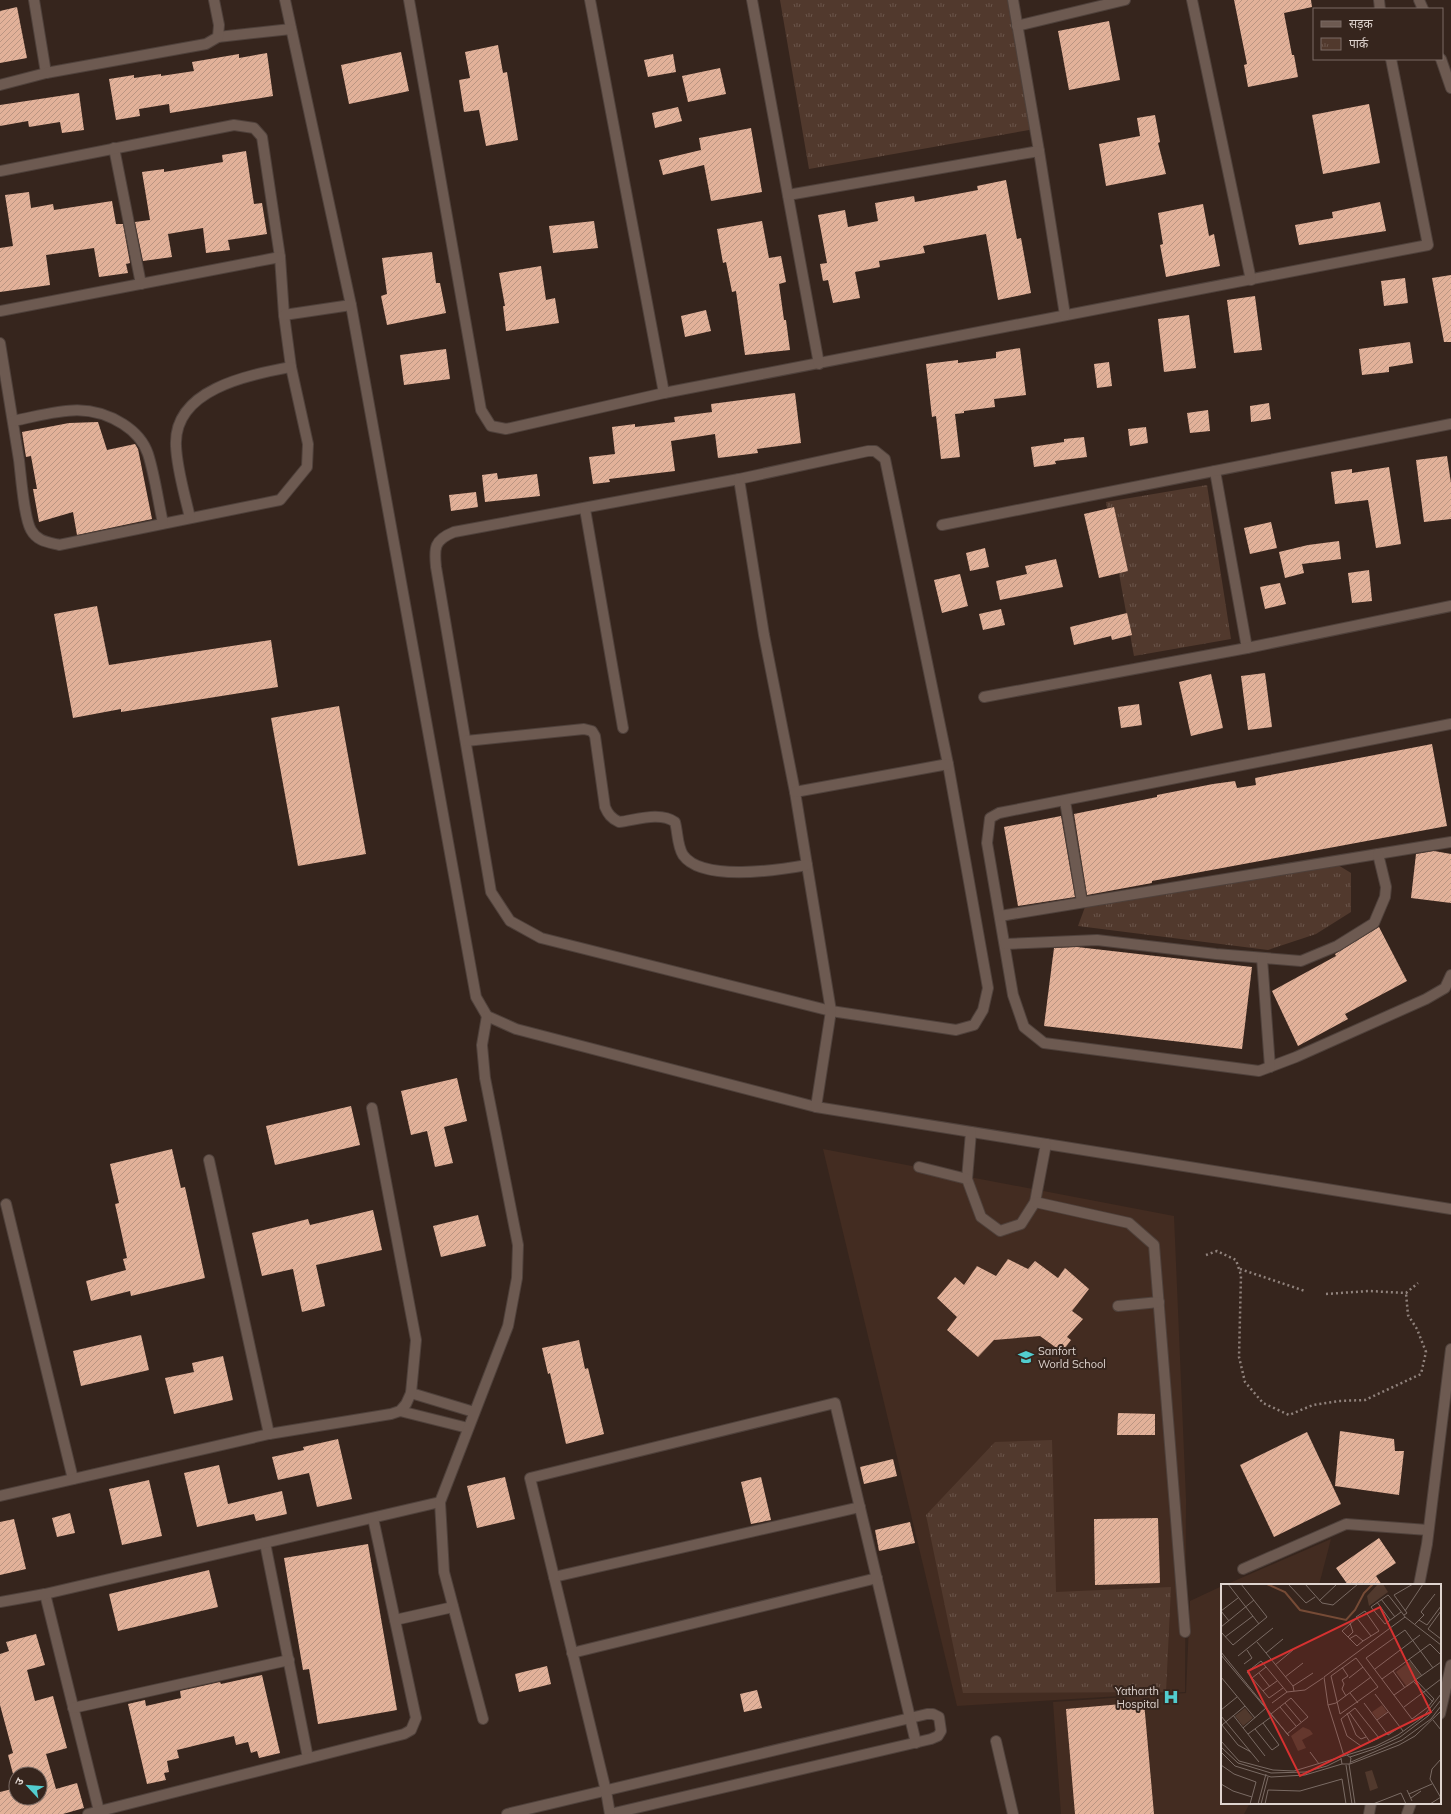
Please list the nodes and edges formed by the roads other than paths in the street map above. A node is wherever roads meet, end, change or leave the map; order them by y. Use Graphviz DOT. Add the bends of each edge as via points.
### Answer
graph roads {
  1 [pos="34,0"];
  2 [pos="214,0"];
  3 [pos="284,0"];
  4 [pos="408,0"];
  5 [pos="590,0"];
  6 [pos="752,0"];
  7 [pos="1013,0"];
  8 [pos="1125,0"];
  9 [pos="1192,0"];
  10 [pos="1017,26"];
  11 [pos="291,29"];
  12 [pos="218,37"];
  13 [pos="1391,60"];
  14 [pos="1441,60"];
  15 [pos="46,73"];
  16 [pos="0,85"];
  17 [pos="1451,88"];
  18 [pos="114,148"];
  19 [pos="1039,151"];
  20 [pos="0,171"];
  21 [pos="788,194"];
  22 [pos="280,257"];
  23 [pos="1251,280"];
  24 [pos="141,284"];
  25 [pos="351,305"];
  26 [pos="0,311"];
  27 [pos="284,315"];
  28 [pos="1065,315"];
  29 [pos="0,343"];
  30 [pos="819,364"];
  31 [pos="291,367"];
  32 [pos="664,393"];
  33 [pos="13,421"];
  34 [pos="1451,425"];
  35 [pos="1215,471"];
  36 [pos="739,479"];
  37 [pos="585,509"];
  38 [pos="190,518"];
  39 [pos="163,523"];
  40 [pos="942,525"];
  41 [pos="1451,606"];
  42 [pos="1247,648"];
  43 [pos="984,697"];
  44 [pos="1451,724"];
  45 [pos="623,728"];
  46 [pos="466,741"];
  47 [pos="948,764"];
  48 [pos="795,792"];
  49 [pos="1065,801"];
  50 [pos="1451,842"];
  51 [pos="1378,854"];
  52 [pos="807,865"];
  53 [pos="1082,902"];
  54 [pos="1000,916"];
  55 [pos="1004,944"];
  56 [pos="1262,958"];
  57 [pos="1451,975"];
  58 [pos="831,1011"];
  59 [pos="487,1016"];
  60 [pos="1270,1067"];
  61 [pos="816,1107"];
  62 [pos="372,1108"];
  63 [pos="971,1132"];
  64 [pos="1046,1144"];
  65 [pos="209,1160"];
  66 [pos="918,1167"];
  67 [pos="967,1180"];
  68 [pos="1035,1202"];
  69 [pos="6,1204"];
  70 [pos="1451,1209"];
  71 [pos="1159,1302"];
  72 [pos="1118,1306"];
  73 [pos="1451,1349"];
  74 [pos="412,1393"];
  75 [pos="400,1410"];
  76 [pos="474,1412"];
  77 [pos="468,1428"];
  78 [pos="269,1434"];
  79 [pos="73,1479"];
  80 [pos="0,1496"];
  81 [pos="440,1502"];
  82 [pos="860,1507"];
  83 [pos="373,1518"];
  84 [pos="1428,1530"];
  85 [pos="265,1543"];
  86 [pos="1243,1569"];
  87 [pos="554,1577"];
  88 [pos="877,1578"];
  89 [pos="1418,1584"];
  90 [pos="45,1594"];
  91 [pos="0,1602"];
  92 [pos="453,1607"];
  93 [pos="395,1620"];
  94 [pos="1185,1632"];
  95 [pos="572,1653"];
  96 [pos="289,1660"];
  97 [pos="1451,1665"];
  98 [pos="73,1708"];
  99 [pos="1441,1710"];
  100 [pos="910,1718"];
  101 [pos="483,1719"];
  102 [pos="996,1741"];
  103 [pos="916,1743"];
  104 [pos="308,1758"];
  105 [pos="606,1791"];
  106 [pos="1371,1804"];
  107 [pos="1411,1804"];
  108 [pos="99,1811"];
  109 [pos="634,1811"];
  110 [pos="88,1814"];
  111 [pos="511,1814"];
  112 [pos="610,1814"];
  113 [pos="1013,1814"];
  114 [pos="1369,1814"];
  115 [pos="1407,1814"];
  1 -- 15 [label="street"];
  2 -- 12 [label="street" via="219,25"];
  3 -- 11 [label="street"];
  4 -- 32 [label="street" via="481,410 491,426 506,429"];
  5 -- 32 [label="street"];
  6 -- 21 [label="street"];
  7 -- 10 [label="street"];
  8 -- 10 [label="street"];
  9 -- 23 [label="street"];
  10 -- 19 [label="street"];
  11 -- 12 [label="street"];
  11 -- 25 [label="street"];
  12 -- 15 [label="street" via="206,44"];
  13 -- 23 [label="street" via="1428,245"];
  14 -- 17 [label="street"];
  15 -- 16 [label="street"];
  18 -- 20 [label="street"];
  18 -- 22 [label="street" via="234,125 254,128 262,137"];
  18 -- 24 [label="street"];
  19 -- 21 [label="street"];
  19 -- 28 [label="street"];
  21 -- 30 [label="street"];
  22 -- 24 [label="street"];
  22 -- 27 [label="street"];
  23 -- 28 [label="street"];
  24 -- 26 [label="street"];
  25 -- 27 [label="street"];
  25 -- 59 [label="street" via="476,996"];
  27 -- 31 [label="street"];
  28 -- 30 [label="street"];
  29 -- 33 [label="street"];
  30 -- 32 [label="street"];
  31 -- 38 [label="street" via="232,380 213,389 187,411 179,426 176,445"];
  31 -- 38 [label="street" via="308,444 307,468 280,500"];
  33 -- 39 [label="street" via="71,410 93,410 114,418 129,428 148,454"];
  33 -- 39 [label="street" via="31,530 42,541 59,544"];
  34 -- 35 [label="street"];
  35 -- 40 [label="street"];
  35 -- 42 [label="street"];
  36 -- 37 [label="street"];
  36 -- 47 [label="street" via="868,451 875,452 885,459"];
  36 -- 48 [label="street" via="764,635"];
  37 -- 45 [label="street"];
  37 -- 46 [label="street" via="454,532 444,536 438,543 434,551 436,568"];
  38 -- 39 [label="street"];
  41 -- 42 [label="street"];
  42 -- 43 [label="street"];
  44 -- 49 [label="street"];
  46 -- 52 [label="street" via="584,729 592,731 595,736 605,807 614,819 619,822 670,818 675,822 678,845 684,855 704,868 750,872"];
  46 -- 58 [label="street" via="491,892 510,921 541,938"];
  47 -- 48 [label="street"];
  47 -- 58 [label="street" via="988,988 984,1010 974,1025 956,1030"];
  48 -- 52 [label="street"];
  49 -- 53 [label="street"];
  49 -- 54 [label="street" via="999,813 990,818 987,842"];
  50 -- 51 [label="street"];
  51 -- 53 [label="street"];
  51 -- 56 [label="street" via="1386,887 1385,897 1374,924 1337,946 1301,961"];
  52 -- 58 [label="street"];
  53 -- 54 [label="street"];
  54 -- 55 [label="street"];
  55 -- 56 [label="street" via="1097,940"];
  55 -- 60 [label="street" via="1013,995 1024,1027 1044,1043 1259,1071"];
  56 -- 60 [label="street"];
  57 -- 60 [label="street" via="1445,988 1426,999"];
  58 -- 61 [label="street"];
  59 -- 61 [label="street" via="516,1029"];
  59 -- 76 [label="street" via="482,1045 485,1078 518,1245 517,1278 508,1326"];
  61 -- 63 [label="street"];
  62 -- 74 [label="street" via="416,1340"];
  63 -- 64 [label="street"];
  63 -- 67 [label="street"];
  64 -- 68 [label="street"];
  64 -- 70 [label="street"];
  65 -- 78 [label="street"];
  66 -- 67 [label="street"];
  67 -- 68 [label="street" via="981,1217 1000,1232 1021,1224"];
  68 -- 71 [label="street" via="1129,1223 1154,1245"];
  69 -- 79 [label="street"];
  71 -- 72 [label="street"];
  71 -- 94 [label="street"];
  73 -- 84 [label="street"];
  74 -- 75 [label="street"];
  74 -- 76 [label="street"];
  75 -- 77 [label="street"];
  75 -- 78 [label="street" via="390,1414"];
  76 -- 77 [label="street"];
  77 -- 81 [label="street"];
  78 -- 79 [label="street"];
  79 -- 80 [label="street"];
  81 -- 83 [label="street"];
  81 -- 92 [label="street" via="444,1572"];
  82 -- 87 [label="street"];
  82 -- 87 [label="street" via="835,1403 530,1478"];
  82 -- 88 [label="street"];
  83 -- 85 [label="street"];
  83 -- 93 [label="street"];
  84 -- 86 [label="street" via="1346,1524"];
  84 -- 89 [label="street"];
  85 -- 90 [label="street"];
  85 -- 96 [label="street"];
  87 -- 95 [label="street"];
  88 -- 95 [label="street"];
  88 -- 100 [label="street"];
  90 -- 91 [label="street"];
  90 -- 98 [label="street"];
  92 -- 93 [label="street"];
  92 -- 101 [label="street"];
  93 -- 104 [label="street" via="416,1718 410,1730 404,1734"];
  95 -- 105 [label="street"];
  96 -- 98 [label="street"];
  96 -- 104 [label="street"];
  97 -- 99 [label="street"];
  98 -- 108 [label="street"];
  100 -- 103 [label="street"];
  100 -- 103 [label="street" via="927,1714 939,1717 941,1731 938,1736"];
  100 -- 105 [label="street"];
  102 -- 113 [label="street"];
  103 -- 109 [label="street"];
  104 -- 108 [label="street"];
  105 -- 111 [label="street"];
  105 -- 112 [label="street"];
  106 -- 114 [label="street"];
  107 -- 115 [label="street"];
  108 -- 110 [label="street"];
  109 -- 112 [label="street"];
}
